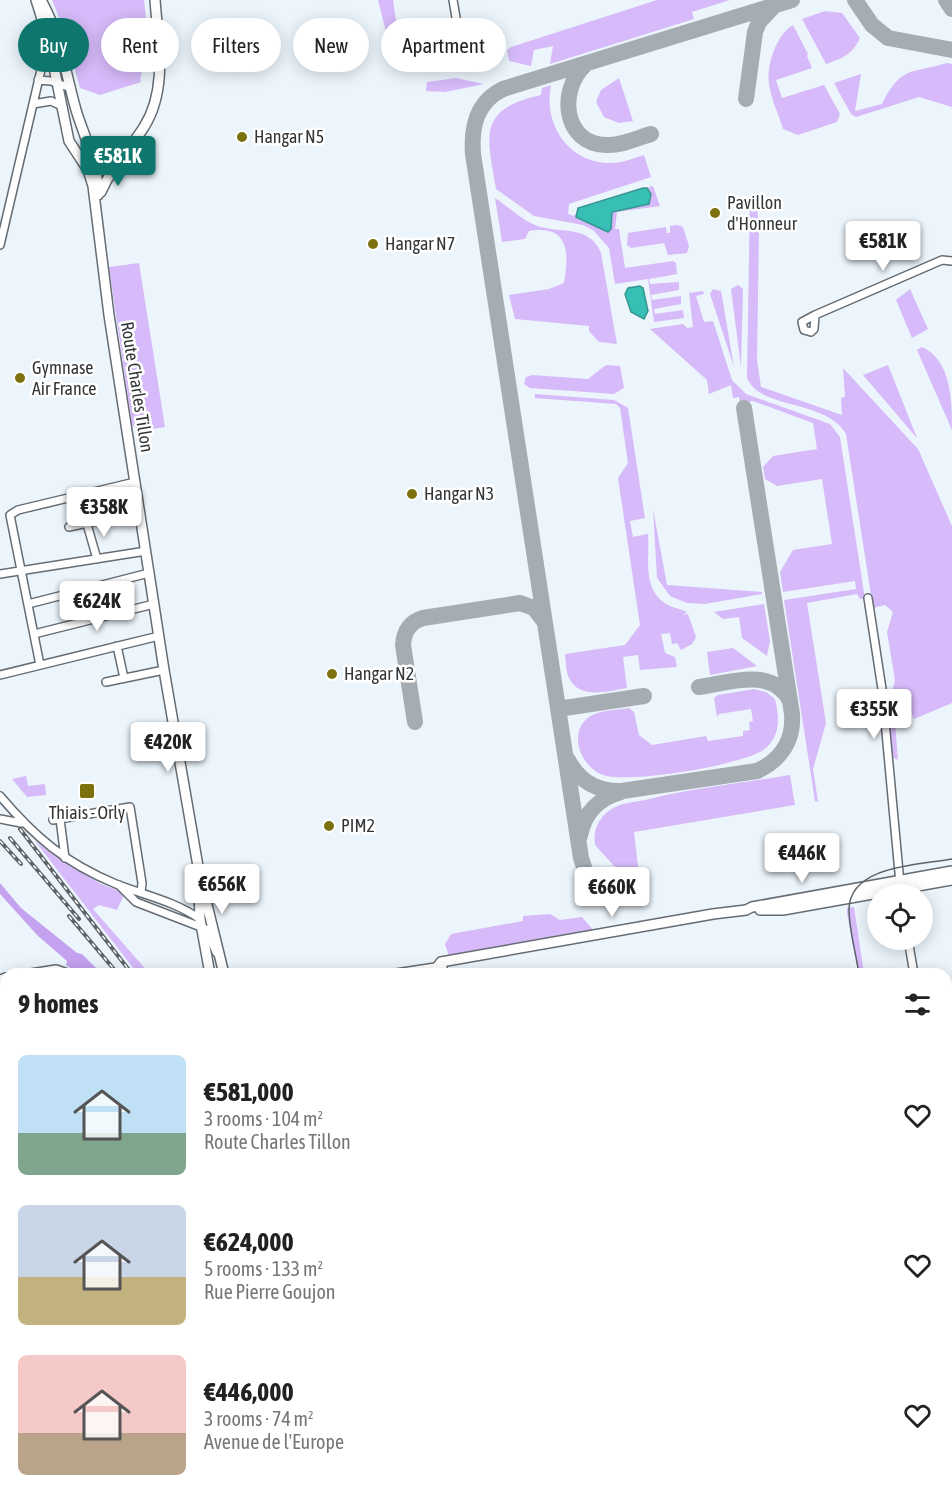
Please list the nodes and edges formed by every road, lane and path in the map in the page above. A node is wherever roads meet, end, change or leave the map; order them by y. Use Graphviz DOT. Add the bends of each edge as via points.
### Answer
graph roads {
  1 [pos="36,0"];
  2 [pos="41,0"];
  3 [pos="155,0"];
  4 [pos="453,0"];
  5 [pos="42,18"];
  6 [pos="51,18"];
  7 [pos="456,18"];
  8 [pos="41,72"];
  9 [pos="56,72"];
  10 [pos="67,72"];
  11 [pos="39,80"];
  12 [pos="58,82"];
  13 [pos="71,88"];
  14 [pos="33,104"];
  15 [pos="62,106"];
  16 [pos="128,146"];
  17 [pos="75,152"];
  18 [pos="90,153"];
  19 [pos="96,166"];
  20 [pos="112,167"];
  21 [pos="99,183"];
  22 [pos="96,196"];
  23 [pos="0,245"];
  24 [pos="952,261"];
  25 [pos="816,315"];
  26 [pos="135,482"];
  27 [pos="105,519"];
  28 [pos="87,524"];
  29 [pos="69,527"];
  30 [pos="146,551"];
  31 [pos="97,559"];
  32 [pos="21,570"];
  33 [pos="149,573"];
  34 [pos="0,574"];
  35 [pos="868,598"];
  36 [pos="28,604"];
  37 [pos="154,604"];
  38 [pos="34,634"];
  39 [pos="159,636"];
  40 [pos="117,646"];
  41 [pos="40,665"];
  42 [pos="164,670"];
  43 [pos="0,675"];
  44 [pos="124,678"];
  45 [pos="106,682"];
  46 [pos="0,796"];
  47 [pos="0,819"];
  48 [pos="21,822"];
  49 [pos="65,858"];
  50 [pos="952,871"];
  51 [pos="199,872"];
  52 [pos="952,880"];
  53 [pos="900,884"];
  54 [pos="912,884"];
  55 [pos="926,884"];
  56 [pos="119,885"];
  57 [pos="141,892"];
  58 [pos="867,892"];
  59 [pos="199,902"];
  60 [pos="207,910"];
  61 [pos="201,923"];
  62 [pos="910,950"];
  63 [pos="209,968"];
  64 [pos="223,968"];
  65 [pos="223,968"];
  66 [pos="428,968"];
  67 [pos="443,968"];
  68 [pos="443,968"];
  69 [pos="913,968"];
  1 -- 5 [label="main road"];
  2 -- 6 [label="main road"];
  3 -- 16 [label="main road" via="159,88 150,115"];
  4 -- 7 [label="street"];
  8 -- 11 [label="street"];
  9 -- 12 [label="main road"];
  10 -- 13 [label="main road"];
  11 -- 12 [label="street"];
  11 -- 14 [label="street"];
  12 -- 13 [label="street"];
  12 -- 15 [label="main road"];
  13 -- 18 [label="main road"];
  14 -- 15 [label="street" via="51,101"];
  14 -- 23 [label="street"];
  15 -- 17 [label="main road"];
  16 -- 18 [label="main road" via="107,160"];
  16 -- 20 [label="main road"];
  17 -- 19 [label="main road"];
  17 -- 22 [label="main road" via="89,173"];
  18 -- 19 [label="main road"];
  19 -- 20 [label="main road"];
  19 -- 21 [label="main road"];
  20 -- 21 [label="main road"];
  20 -- 22 [label="main road"];
  21 -- 22 [label="main road"];
  22 -- 26 [label="main road, Route Charles Tillon" via="109,315"];
  24 -- 25 [label="street" via="942,260"];
  26 -- 30 [label="main road, Route Charles Tillon"];
  26 -- 32 [label="street" via="10,515"];
  27 -- 28 [label="street"];
  28 -- 29 [label="street"];
  28 -- 31 [label="street"];
  30 -- 31 [label="street"];
  30 -- 33 [label="main road, Route Charles Tillon"];
  31 -- 32 [label="street"];
  32 -- 34 [label="street"];
  32 -- 36 [label="street"];
  33 -- 36 [label="street"];
  33 -- 37 [label="main road, Route Charles Tillon"];
  35 -- 53 [label="street" via="882,689"];
  36 -- 38 [label="street"];
  37 -- 38 [label="street"];
  37 -- 39 [label="main road, Route Charles Tillon"];
  38 -- 41 [label="street"];
  39 -- 40 [label="street"];
  39 -- 42 [label="main road, Route Charles Tillon"];
  40 -- 41 [label="street"];
  40 -- 44 [label="street"];
  41 -- 43 [label="street"];
  42 -- 44 [label="street"];
  42 -- 51 [label="main road, Route Charles Tillon"];
  44 -- 45 [label="street"];
  46 -- 48 [label="street"];
  47 -- 48 [label="street"];
  48 -- 49 [label="street"];
  49 -- 56 [label="street"];
  49 -- 57 [label="street" via="57,820 130,807"];
  50 -- 54 [label="main road"];
  51 -- 59 [label="main road"];
  51 -- 60 [label="main road"];
  52 -- 55 [label="main road"];
  56 -- 57 [label="street"];
  56 -- 61 [label="street" via="136,902"];
  57 -- 61 [label="street" via="187,909"];
  58 -- 67 [label="main road" via="752,907 714,919"];
  59 -- 60 [label="street"];
  59 -- 61 [label="main road"];
  60 -- 64 [label="main road"];
  61 -- 63 [label="main road"];
  61 -- 65 [label="street"];
  62 -- 69 [label="street"];
  66 -- 68 [label="main road"];
}
